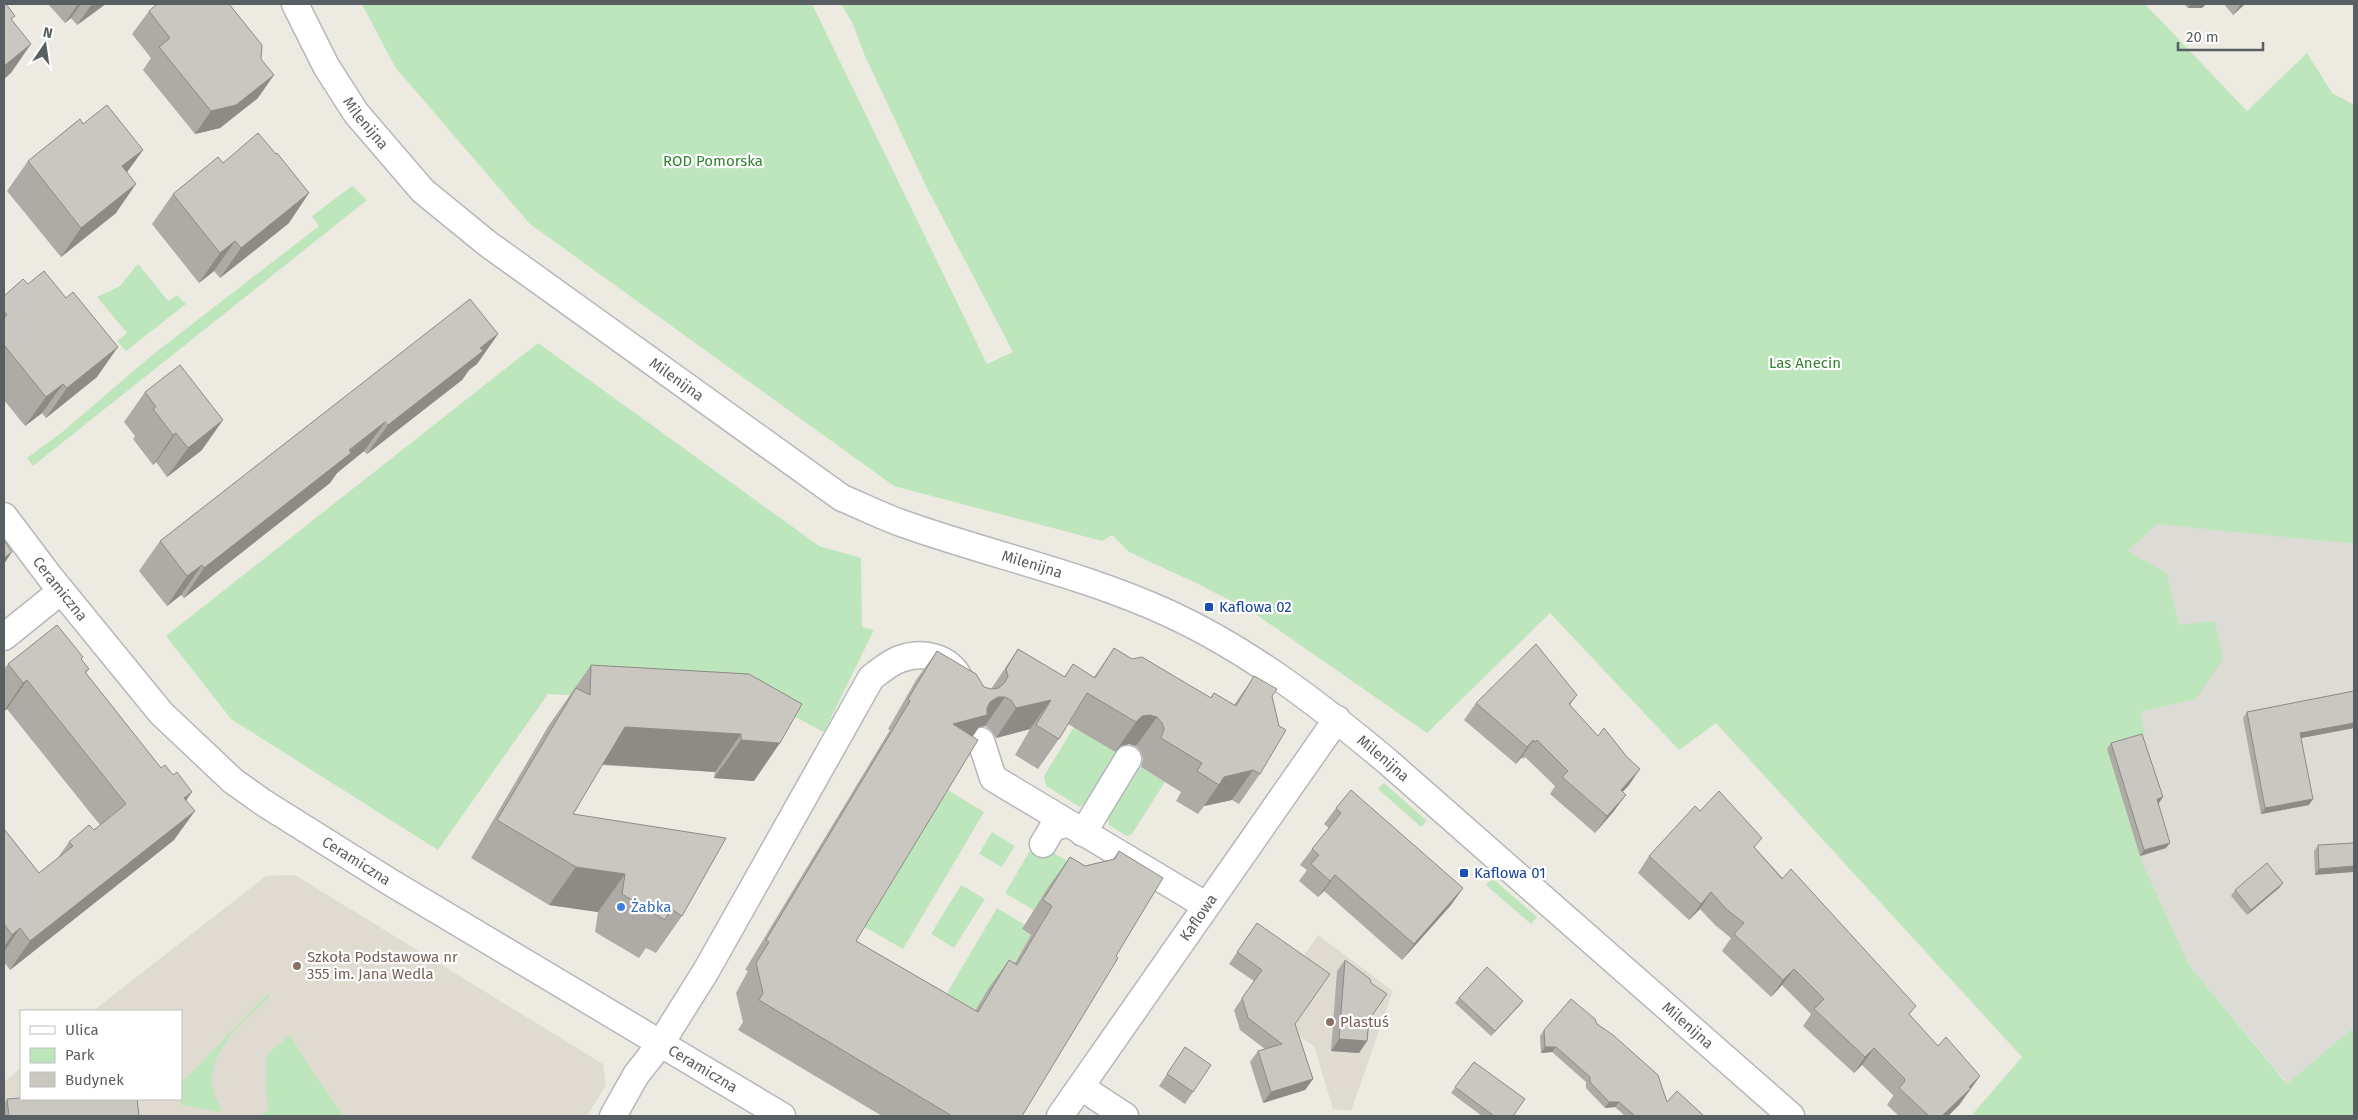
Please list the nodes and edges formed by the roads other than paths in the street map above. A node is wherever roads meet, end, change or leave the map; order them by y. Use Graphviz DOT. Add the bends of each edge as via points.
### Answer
graph roads {
  1 [pos="295,4"];
  2 [pos="4,516"];
  3 [pos="61,591"];
  4 [pos="4,637"];
  5 [pos="969,697"];
  6 [pos="1337,719"];
  7 [pos="981,741"];
  8 [pos="1128,759"];
  9 [pos="1075,828"];
  10 [pos="1043,844"];
  11 [pos="1206,905"];
  12 [pos="661,1043"];
  13 [pos="1081,1087"];
  14 [pos="613,1116"];
  15 [pos="782,1116"];
  16 [pos="1060,1116"];
  17 [pos="1125,1116"];
  18 [pos="1791,1116"];
  1 -- 6 [label="street, Milenijna" via="326,66 356,113 423,190 496,249 842,498 900,523 1075,577 1168,613 1212,634 1270,670"];
  2 -- 3 [label="street, Ceramiczna"];
  3 -- 4 [label="street"];
  3 -- 12 [label="street, Ceramiczna" via="161,713 233,781 382,877"];
  5 -- 12 [label="street" via="958,675 938,657 901,658 871,678 706,971"];
  6 -- 11 [label="street, Kaflowa"];
  6 -- 18 [label="street, Milenijna"];
  7 -- 9 [label="street" via="993,778"];
  8 -- 9 [label="street"];
  9 -- 10 [label="street" via="1053,827"];
  9 -- 11 [label="street"];
  11 -- 13 [label="street, Kaflowa"];
  12 -- 14 [label="street" via="636,1075"];
  12 -- 15 [label="street, Ceramiczna"];
  13 -- 16 [label="street, Kaflowa"];
  13 -- 17 [label="street"];
}
